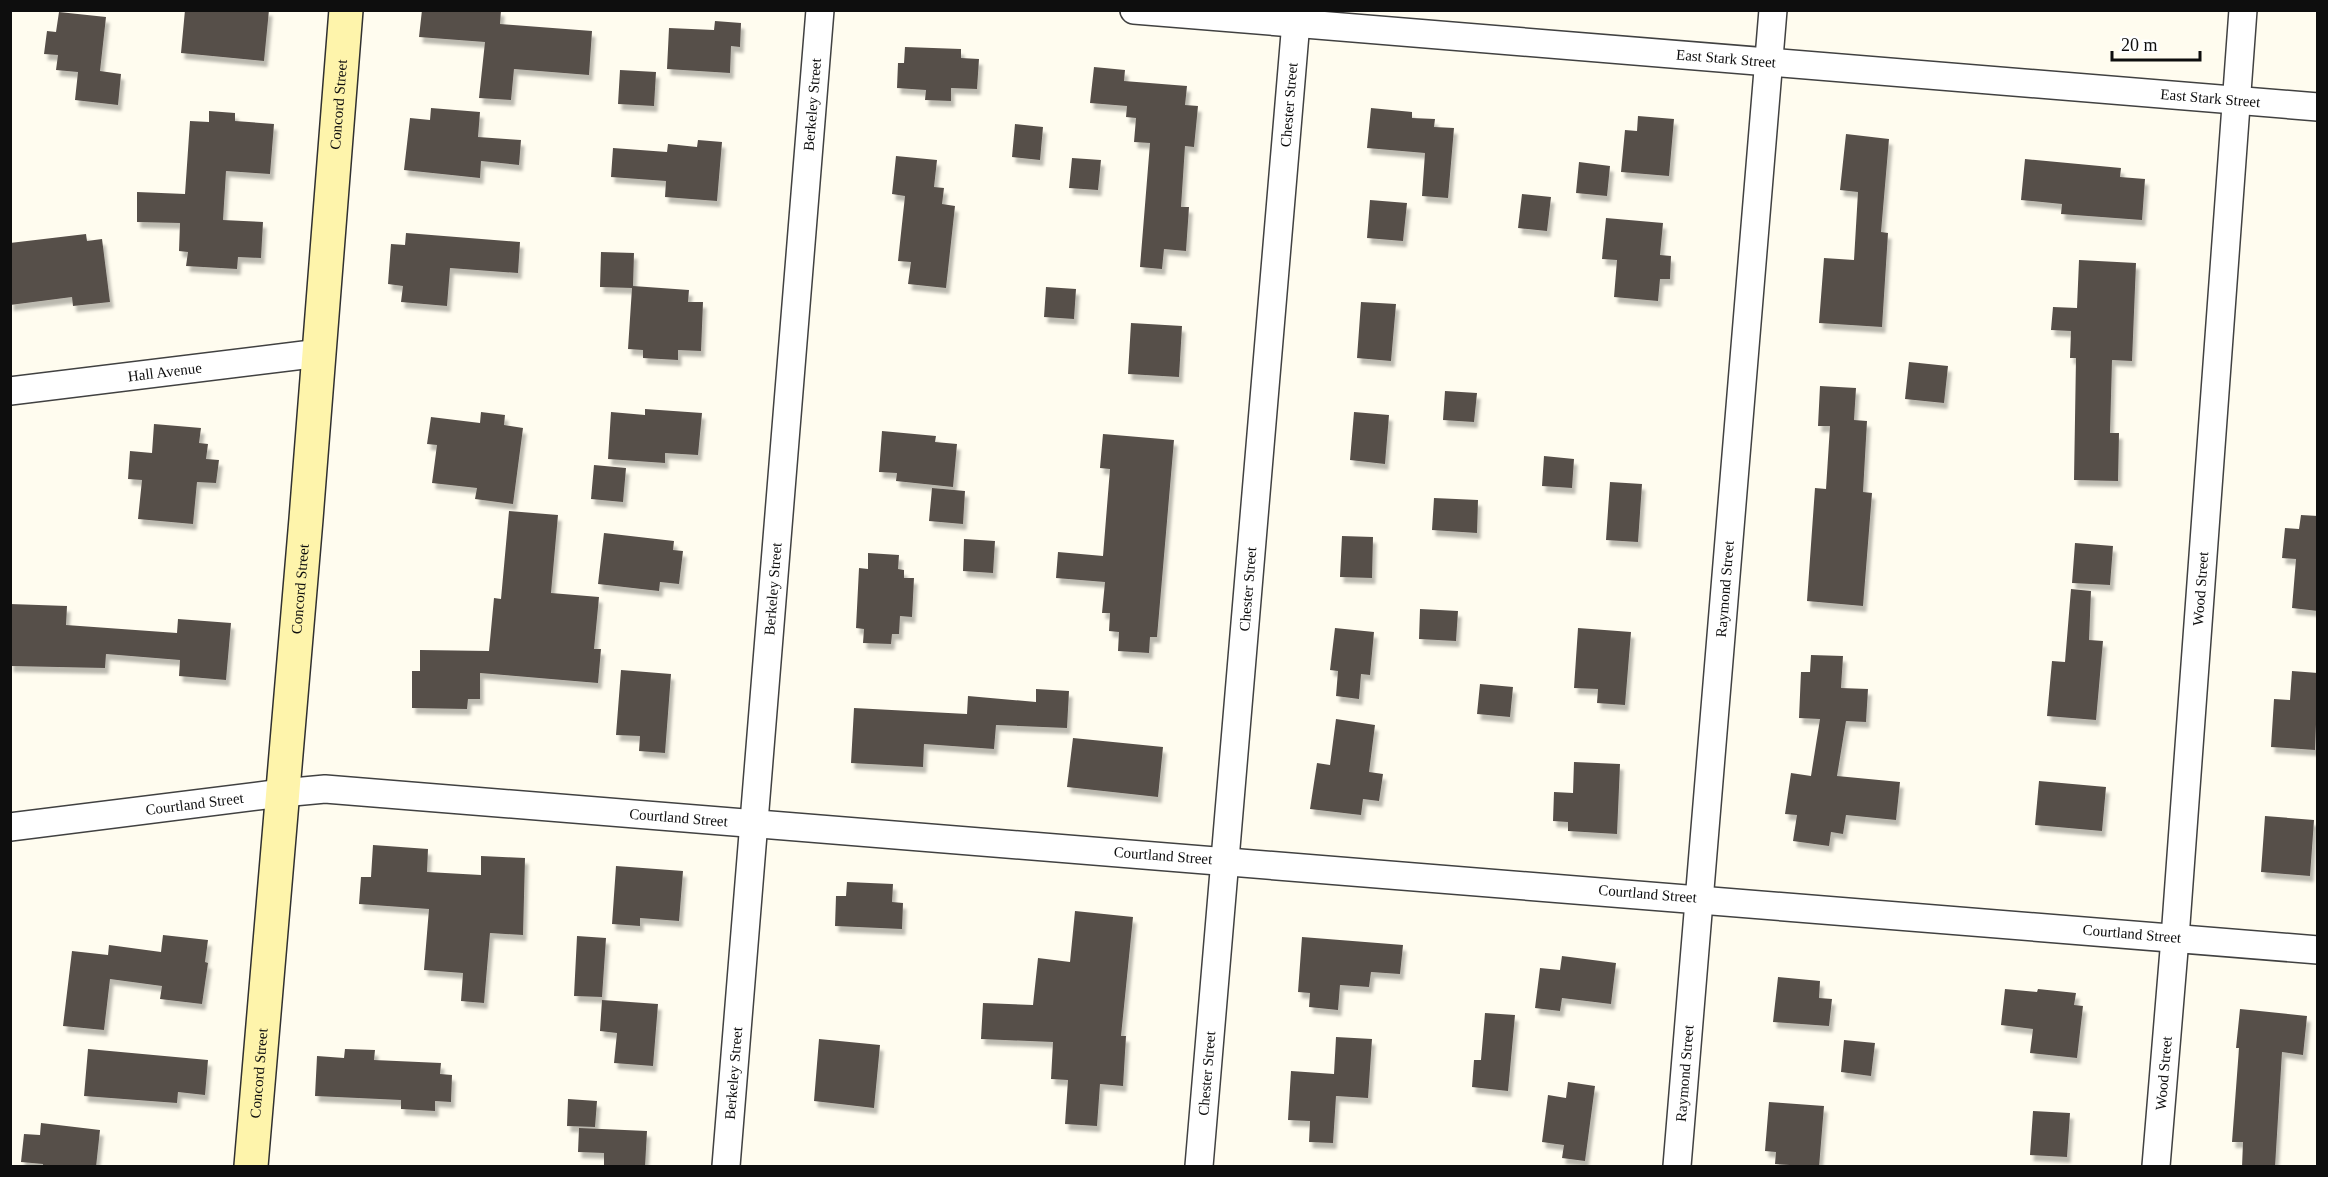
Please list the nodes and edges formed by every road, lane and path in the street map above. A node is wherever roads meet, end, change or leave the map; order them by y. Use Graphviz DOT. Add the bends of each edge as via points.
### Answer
graph roads {
  1 [pos="346,10"];
  2 [pos="820,10"];
  3 [pos="1134,10"];
  4 [pos="1773,10"];
  5 [pos="2243,10"];
  6 [pos="1296,17"];
  7 [pos="1769,61"];
  8 [pos="2236,100"];
  9 [pos="2318,106"];
  10 [pos="320,353"];
  11 [pos="10,391"];
  12 [pos="282,793"];
  13 [pos="754,825"];
  14 [pos="10,827"];
  15 [pos="1226,860"];
  16 [pos="1698,898"];
  17 [pos="2175,938"];
  18 [pos="2318,950"];
  19 [pos="251,1167"];
  20 [pos="726,1167"];
  21 [pos="1199,1167"];
  22 [pos="1677,1167"];
  23 [pos="2156,1167"];
  1 -- 10 [label="main road, Concord Street"];
  2 -- 13 [label="street, Berkeley Street"];
  3 -- 6 [label="street, East Stark Street"];
  4 -- 7 [label="street, Raymond Street"];
  5 -- 8 [label="street, Wood Street"];
  6 -- 7 [label="street, East Stark Street"];
  6 -- 15 [label="street, Chester Street"];
  7 -- 8 [label="street, East Stark Street"];
  7 -- 16 [label="street, Raymond Street"];
  8 -- 9 [label="street, East Stark Street"];
  8 -- 17 [label="street, Wood Street"];
  10 -- 11 [label="street, Hall Avenue"];
  10 -- 12 [label="main road, Concord Street"];
  12 -- 13 [label="street, Courtland Street" via="325,789"];
  12 -- 14 [label="street, Courtland Street"];
  12 -- 19 [label="main road, Concord Street"];
  13 -- 15 [label="street, Courtland Street"];
  13 -- 20 [label="street, Berkeley Street"];
  15 -- 16 [label="street, Courtland Street"];
  15 -- 21 [label="street, Chester Street"];
  16 -- 17 [label="street, Courtland Street"];
  16 -- 22 [label="street, Raymond Street"];
  17 -- 18 [label="street, Courtland Street"];
  17 -- 23 [label="street, Wood Street"];
}
